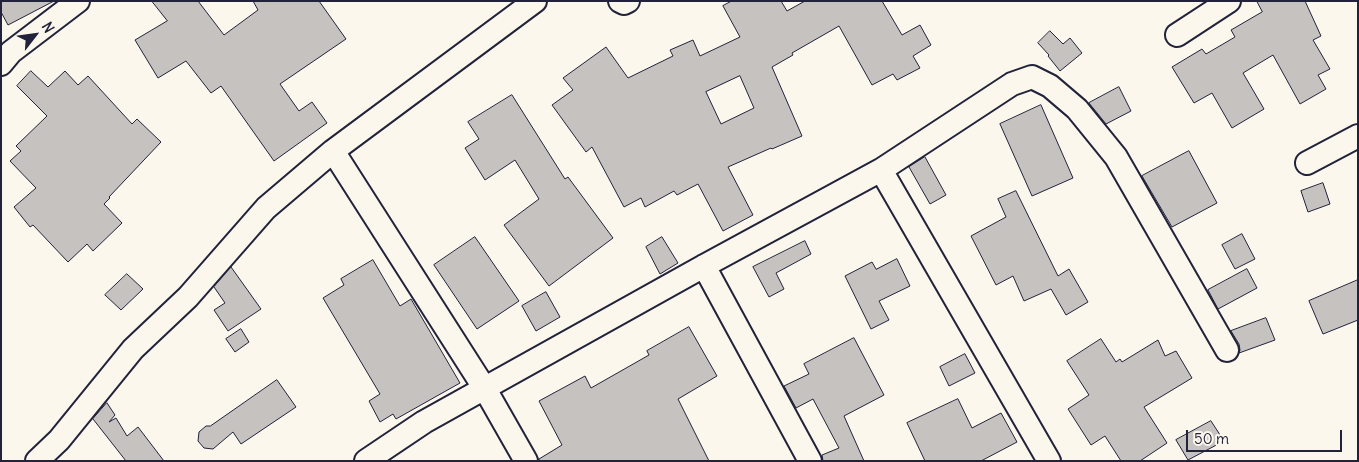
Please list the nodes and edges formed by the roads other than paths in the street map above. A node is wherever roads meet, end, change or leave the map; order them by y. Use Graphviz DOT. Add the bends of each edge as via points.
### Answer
graph roads {
  1 [pos="78,1"];
  2 [pos="535,1"];
  3 [pos="620,1"];
  4 [pos="628,1"];
  5 [pos="1229,1"];
  6 [pos="1177,35"];
  7 [pos="4,52"];
  8 [pos="1358,136"];
  9 [pos="332,151"];
  10 [pos="1307,163"];
  11 [pos="881,170"];
  12 [pos="704,266"];
  13 [pos="1226,350"];
  14 [pos="485,389"];
  15 [pos="37,461"];
  16 [pos="366,461"];
  17 [pos="526,461"];
  18 [pos="810,461"];
  19 [pos="1049,461"];
  1 -- 7 [label="street"];
  2 -- 9 [label="street"];
  3 -- 4 [label="street"];
  5 -- 6 [label="street"];
  8 -- 10 [label="street"];
  9 -- 14 [label="street"];
  9 -- 15 [label="street" via="266,208 188,298 133,349"];
  11 -- 12 [label="street"];
  11 -- 13 [label="street" via="1012,84 1032,77 1050,86 1077,109 1116,157"];
  11 -- 19 [label="street"];
  12 -- 14 [label="street"];
  12 -- 18 [label="street"];
  14 -- 16 [label="street" via="424,422"];
  14 -- 17 [label="street"];
}
